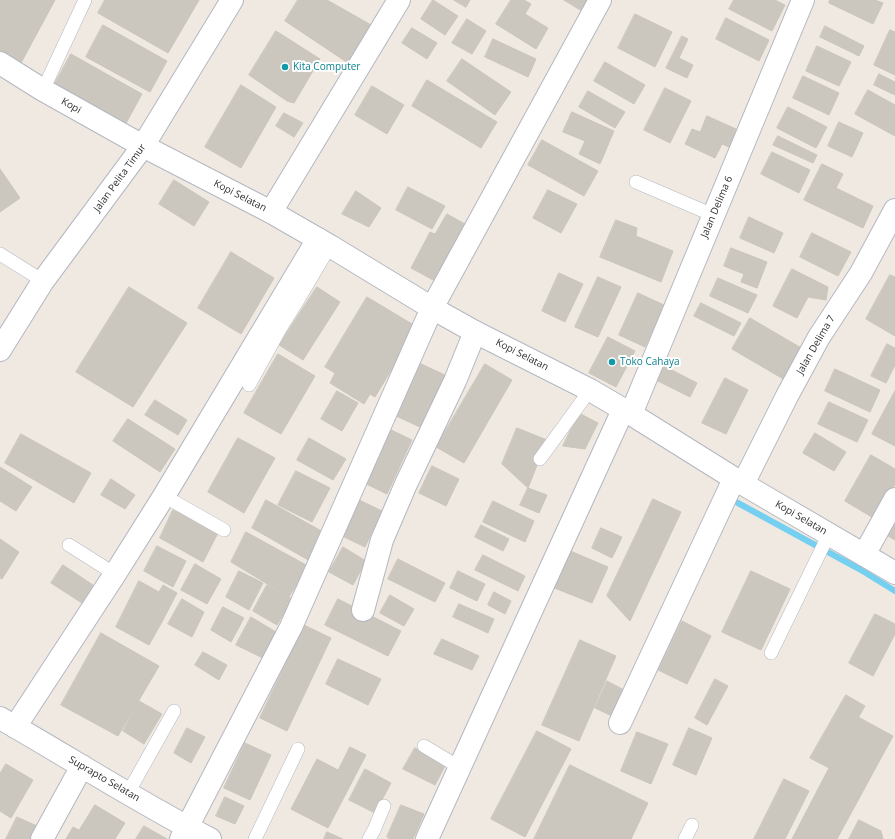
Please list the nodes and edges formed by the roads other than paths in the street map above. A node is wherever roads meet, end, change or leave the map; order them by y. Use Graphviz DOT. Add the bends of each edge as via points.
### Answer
graph roads {
  1 [pos="85,0"];
  2 [pos="232,0"];
  3 [pos="399,0"];
  4 [pos="600,0"];
  5 [pos="803,0"];
  6 [pos="0,63"];
  7 [pos="43,90"];
  8 [pos="143,146"];
  9 [pos="636,182"];
  10 [pos="895,210"];
  11 [pos="271,212"];
  12 [pos="713,215"];
  13 [pos="324,242"];
  14 [pos="0,254"];
  15 [pos="43,281"];
  16 [pos="432,308"];
  17 [pos="475,332"];
  18 [pos="0,350"];
  19 [pos="249,385"];
  20 [pos="590,390"];
  21 [pos="627,412"];
  22 [pos="540,459"];
  23 [pos="738,481"];
  24 [pos="164,496"];
  25 [pos="895,498"];
  26 [pos="224,530"];
  27 [pos="829,534"];
  28 [pos="69,545"];
  29 [pos="864,555"];
  30 [pos="895,573"];
  31 [pos="115,574"];
  32 [pos="363,610"];
  33 [pos="771,653"];
  34 [pos="174,711"];
  35 [pos="7,722"];
  36 [pos="620,723"];
  37 [pos="424,746"];
  38 [pos="298,749"];
  39 [pos="82,766"];
  40 [pos="459,767"];
  41 [pos="128,793"];
  42 [pos="384,806"];
  43 [pos="692,825"];
  44 [pos="184,833"];
  45 [pos="42,839"];
  46 [pos="210,839"];
  47 [pos="256,839"];
  48 [pos="369,839"];
  49 [pos="427,839"];
  50 [pos="685,839"];
  1 -- 7 [label="lane"];
  2 -- 8 [label="street, Jalan Pelita Timur"];
  3 -- 11 [label="street"];
  4 -- 16 [label="street"];
  5 -- 12 [label="street, Jalan Delima 6"];
  6 -- 7 [label="street, Kopi"];
  7 -- 8 [label="street, Kopi"];
  8 -- 11 [label="street, Kopi Selatan"];
  8 -- 15 [label="street, Jalan Pelita Timur"];
  9 -- 12 [label="lane"];
  10 -- 23 [label="street, Jalan Delima 7" via="861,274 819,337"];
  11 -- 13 [label="street, Kopi Selatan"];
  12 -- 21 [label="street, Jalan Delima 6"];
  13 -- 16 [label="street, Kopi Selatan"];
  13 -- 19 [label="lane" via="298,300"];
  13 -- 24 [label="street"];
  14 -- 15 [label="lane"];
  15 -- 18 [label="street, Jalan Pelita Timur"];
  16 -- 17 [label="street, Kopi Selatan"];
  16 -- 44 [label="street" via="291,627"];
  17 -- 20 [label="street, Kopi Selatan"];
  17 -- 32 [label="street" via="382,540"];
  20 -- 21 [label="street, Kopi Selatan"];
  20 -- 22 [label="lane"];
  21 -- 23 [label="street, Kopi Selatan"];
  21 -- 40 [label="street, Jalan Delima 6"];
  23 -- 27 [label="street, Kopi Selatan"];
  23 -- 36 [label="street, Jalan Delima 7"];
  24 -- 26 [label="lane"];
  24 -- 31 [label="street"];
  25 -- 29 [label="street"];
  27 -- 29 [label="street, Kopi Selatan"];
  27 -- 33 [label="lane"];
  28 -- 31 [label="lane"];
  29 -- 30 [label="street, Kopi Selatan"];
  31 -- 35 [label="street"];
  34 -- 41 [label="lane"];
  35 -- 39 [label="street, Suprapto Selatan"];
  37 -- 40 [label="lane"];
  38 -- 47 [label="lane"];
  39 -- 41 [label="street, Suprapto Selatan"];
  39 -- 45 [label="street"];
  40 -- 49 [label="street, Jalan Delima 6"];
  41 -- 44 [label="street, Suprapto Selatan"];
  42 -- 48 [label="lane"];
  43 -- 50 [label="lane"];
  44 -- 46 [label="street, Suprapto Selatan"];
}
